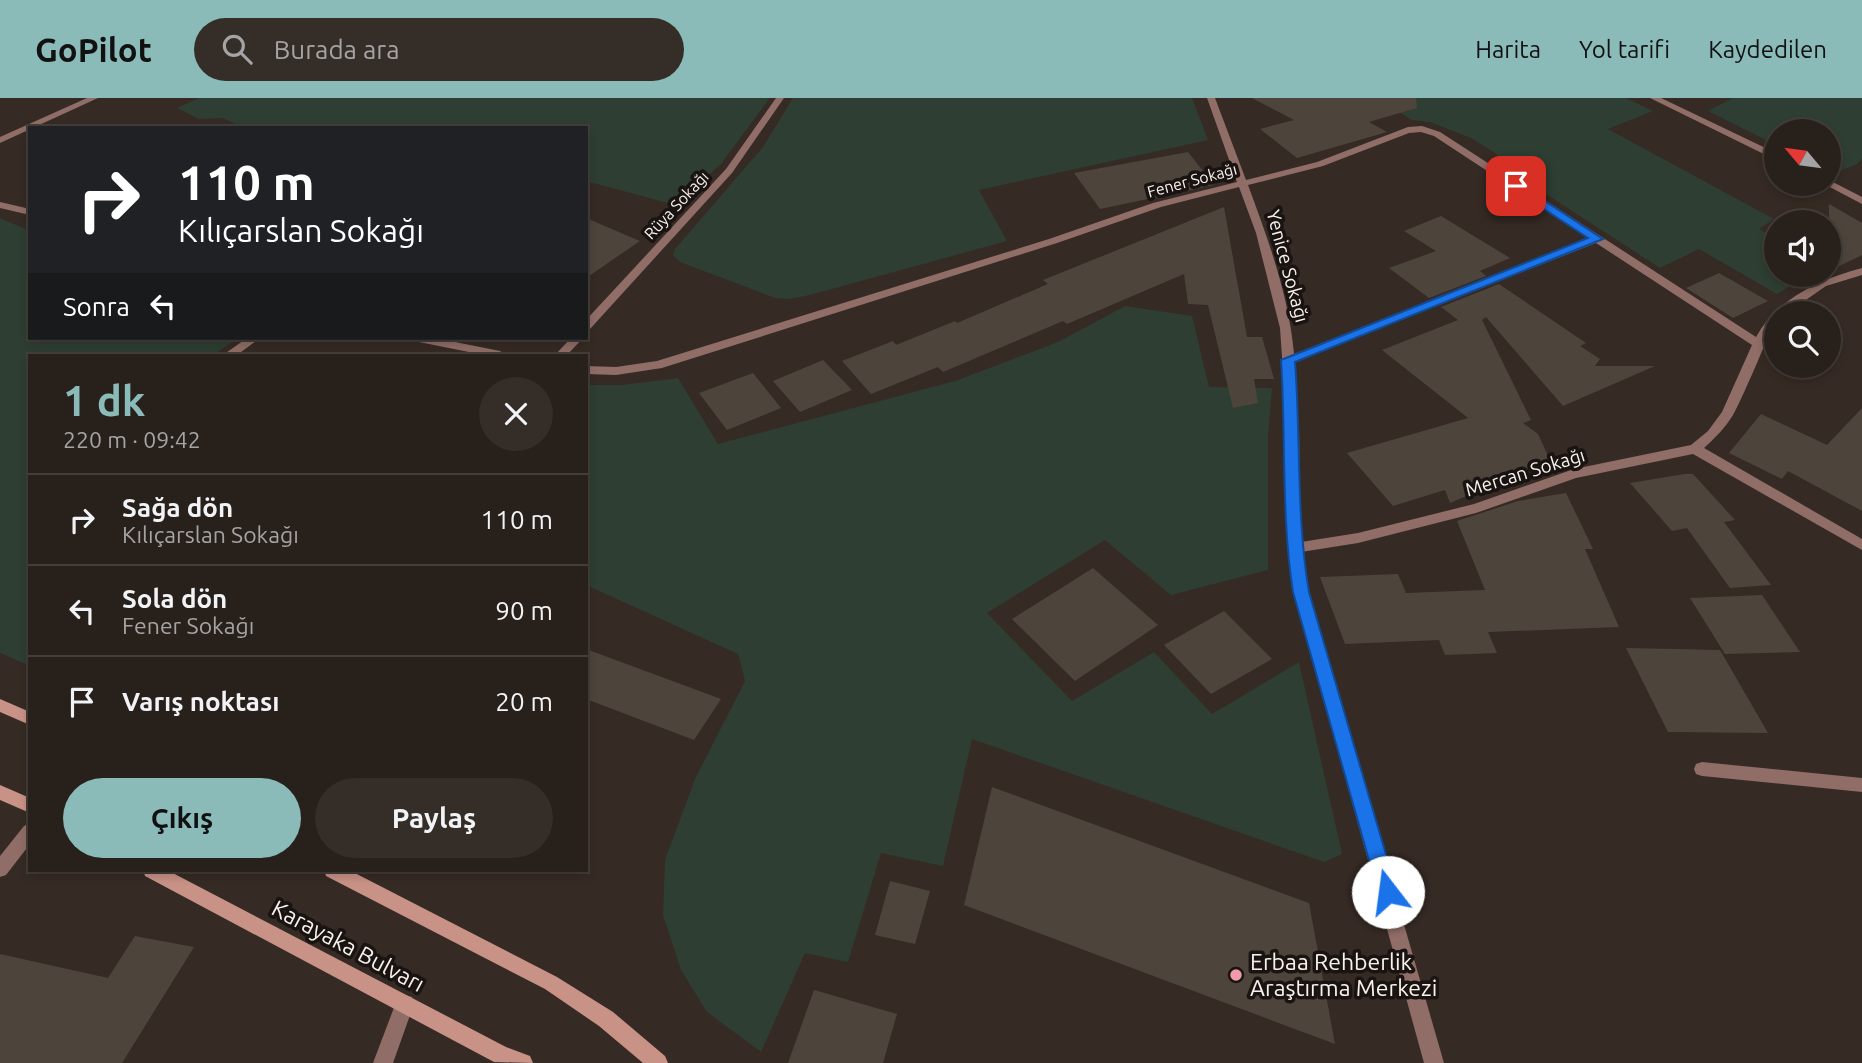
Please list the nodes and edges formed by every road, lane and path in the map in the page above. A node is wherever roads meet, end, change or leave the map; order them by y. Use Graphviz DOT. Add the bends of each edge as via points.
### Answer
graph roads {
  1 [pos="94,98"];
  2 [pos="780,98"];
  3 [pos="1211,98"];
  4 [pos="1654,98"];
  5 [pos="31,126"];
  6 [pos="28,127"];
  7 [pos="0,140"];
  8 [pos="1764,151"];
  9 [pos="1244,182"];
  10 [pos="1841,189"];
  11 [pos="1861,198"];
  12 [pos="0,205"];
  13 [pos="28,212"];
  14 [pos="1597,239"];
  15 [pos="1862,271"];
  16 [pos="1798,301"];
  17 [pos="588,325"];
  18 [pos="1764,334"];
  19 [pos="251,340"];
  20 [pos="429,340"];
  21 [pos="575,340"];
  22 [pos="1758,344"];
  23 [pos="230,354"];
  24 [pos="495,354"];
  25 [pos="562,354"];
  26 [pos="1288,360"];
  27 [pos="588,370"];
  28 [pos="1695,449"];
  29 [pos="1862,545"];
  30 [pos="1294,548"];
  31 [pos="0,705"];
  32 [pos="28,718"];
  33 [pos="1702,769"];
  34 [pos="1862,785"];
  35 [pos="0,792"];
  36 [pos="28,805"];
  37 [pos="28,834"];
  38 [pos="0,869"];
  39 [pos="155,872"];
  40 [pos="336,872"];
  41 [pos="405,1004"];
  42 [pos="383,1063"];
  43 [pos="523,1063"];
  44 [pos="657,1063"];
  45 [pos="1434,1063"];
  1 -- 5 [label="street"];
  2 -- 17 [label="street, Rüya Sokağı" via="729,171"];
  3 -- 9 [label="street, Yenice Sokağı"];
  4 -- 8 [label="street"];
  6 -- 7 [label="street"];
  9 -- 14 [label="street, Fener Sokağı" via="1320,164 1408,130 1422,129 1437,134"];
  9 -- 26 [label="street, Yenice Sokağı" via="1272,268 1286,328"];
  9 -- 27 [label="street, Fener Sokağı" via="1157,205 658,365"];
  10 -- 11 [label="street"];
  12 -- 13 [label="street"];
  14 -- 22 [label="street, Fener Sokağı"];
  14 -- 26 [label="street"];
  15 -- 16 [label="street" via="1822,284"];
  18 -- 22 [label="street"];
  19 -- 23 [label="street"];
  20 -- 24 [label="street"];
  21 -- 25 [label="street"];
  22 -- 28 [label="street" via="1728,413"];
  26 -- 30 [label="street, Yenice Sokağı"];
  28 -- 29 [label="street"];
  28 -- 30 [label="street, Mercan Sokağı" via="1574,474 1476,508 1358,538"];
  30 -- 45 [label="street, Yenice Sokağı" via="1301,592"];
  31 -- 32 [label="main road"];
  33 -- 34 [label="street"];
  35 -- 36 [label="main road"];
  37 -- 38 [label="street"];
  39 -- 41 [label="main road, Karayaka Bulvarı"];
  40 -- 44 [label="main road" via="551,983 606,1019"];
  41 -- 42 [label="street"];
  41 -- 43 [label="main road, Karayaka Bulvarı"];
}
